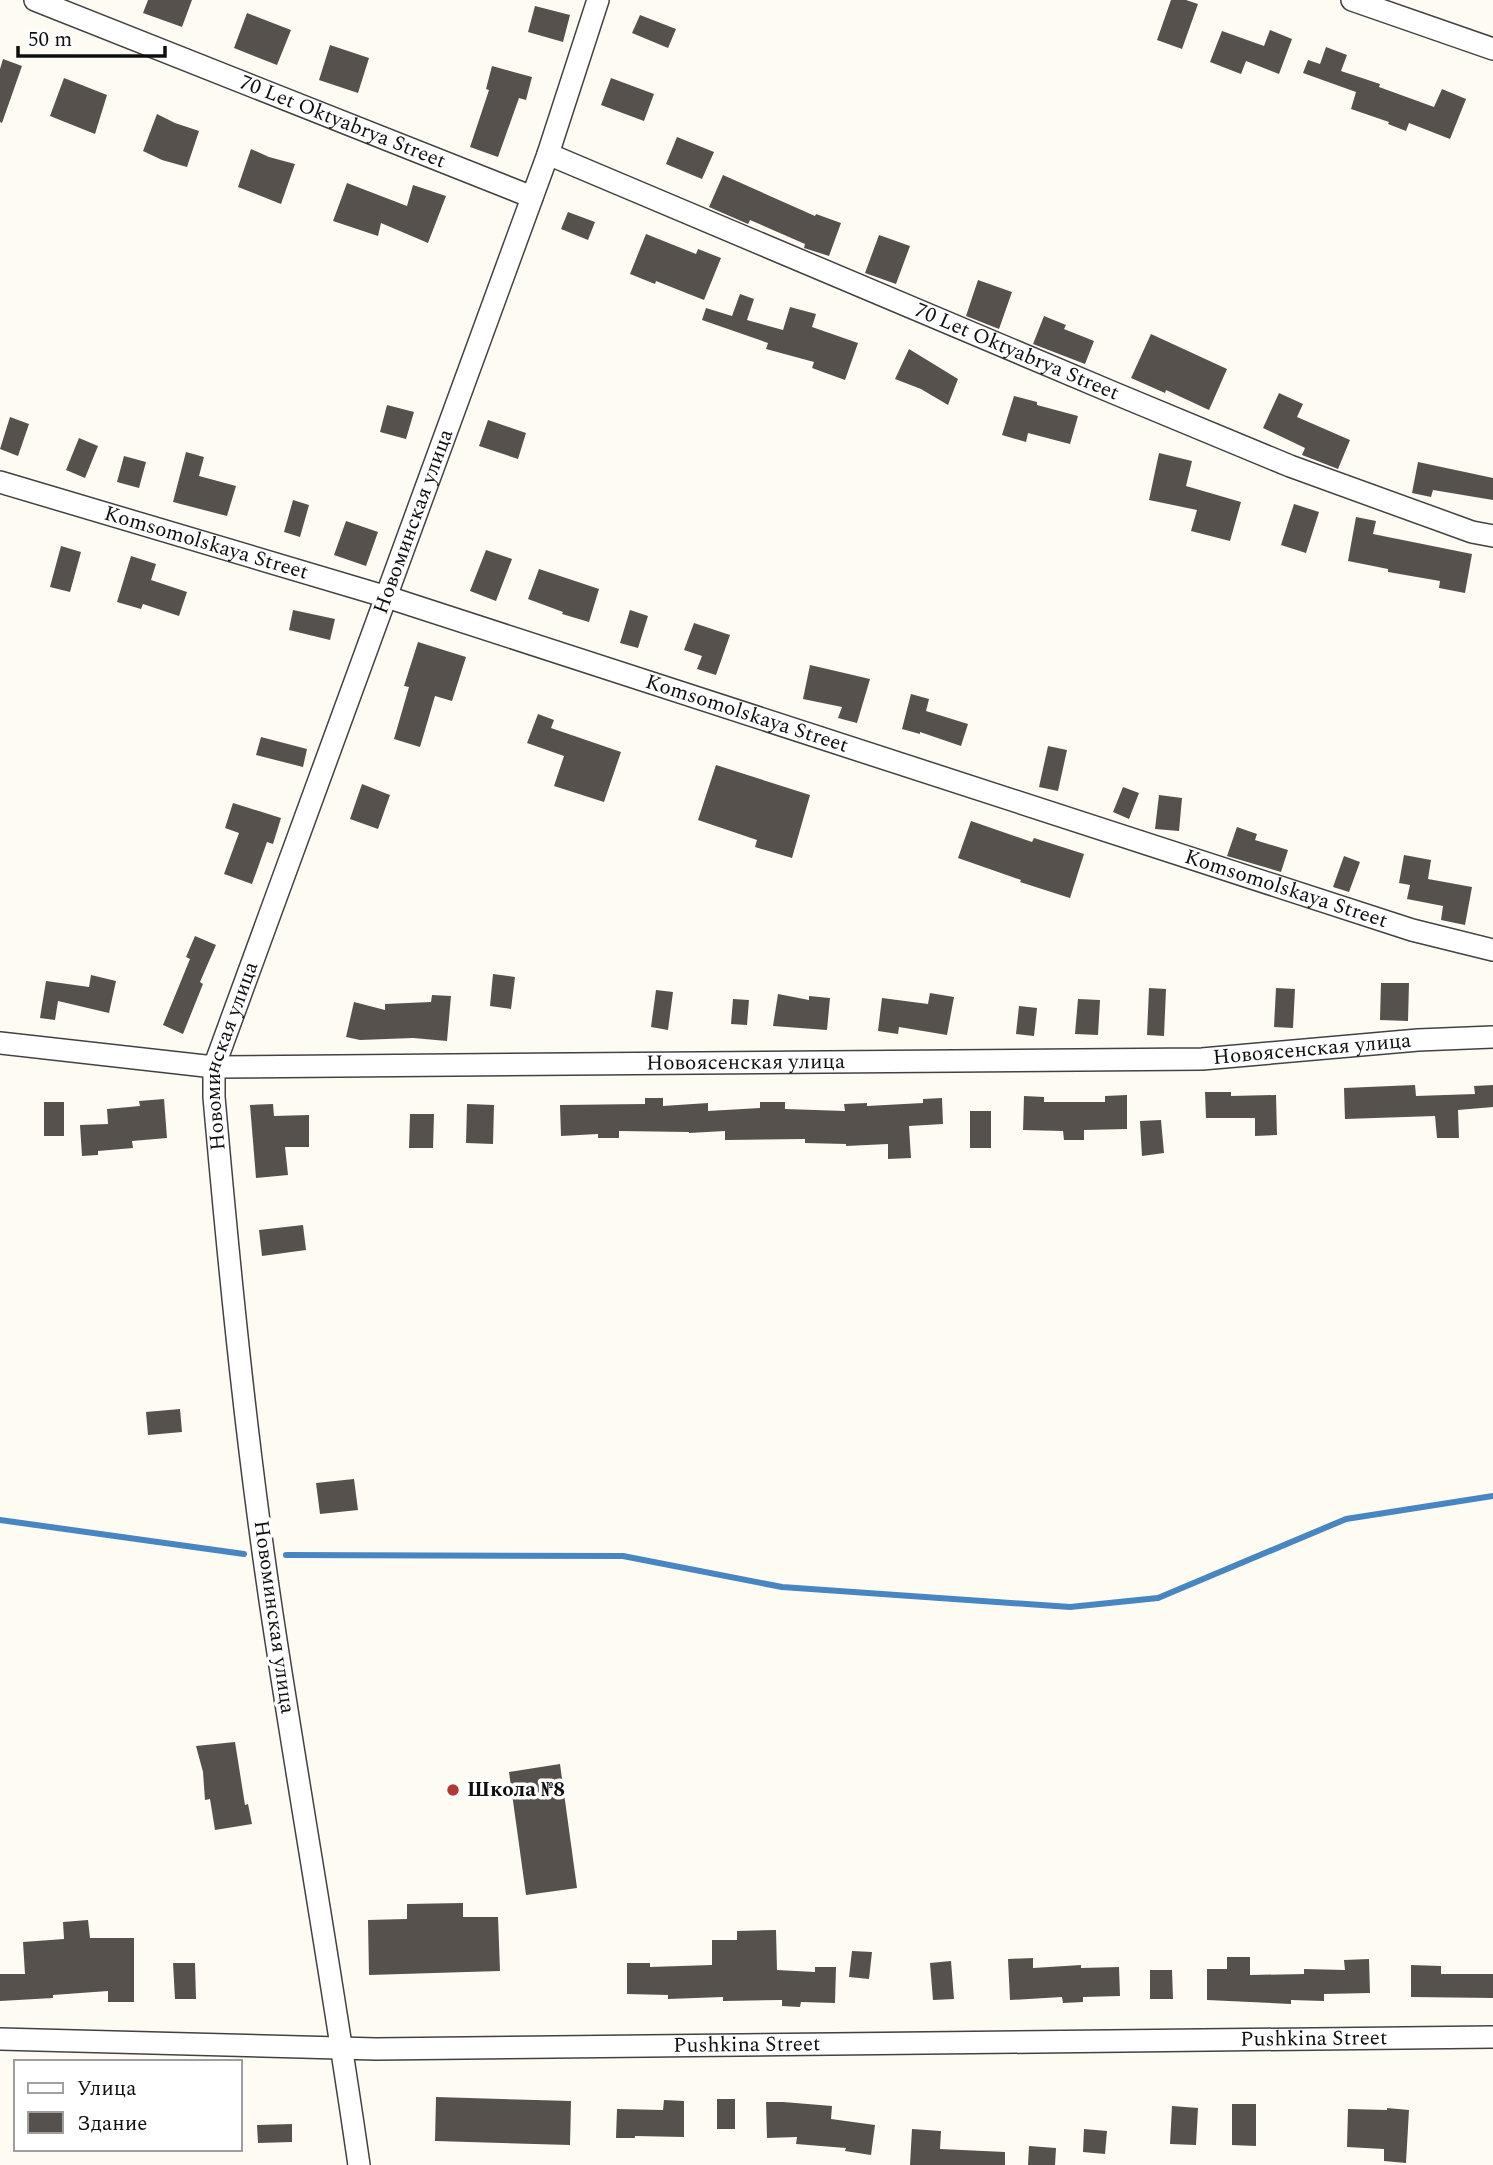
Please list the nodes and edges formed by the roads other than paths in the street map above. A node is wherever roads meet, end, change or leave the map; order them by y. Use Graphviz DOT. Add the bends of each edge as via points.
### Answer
graph roads {
  1 [pos="35,0"];
  2 [pos="598,0"];
  3 [pos="1352,0"];
  4 [pos="1493,49"];
  5 [pos="548,154"];
  6 [pos="531,197"];
  7 [pos="0,482"];
  8 [pos="1493,536"];
  9 [pos="387,597"];
  10 [pos="1493,950"];
  11 [pos="1493,1037"];
  12 [pos="0,1043"];
  13 [pos="214,1067"];
  14 [pos="1493,2036"];
  15 [pos="0,2039"];
  16 [pos="342,2048"];
  17 [pos="359,2165"];
  1 -- 6 [label="street, 70 Let Oktyabrya Street"];
  2 -- 5 [label="street, Новоминская улица"];
  3 -- 4 [label="street"];
  5 -- 6 [label="street, Новоминская улица"];
  5 -- 8 [label="street, 70 Let Oktyabrya Street" via="1278,460"];
  6 -- 9 [label="street, Новоминская улица"];
  7 -- 9 [label="street, Komsomolskaya Street"];
  9 -- 10 [label="street, Komsomolskaya Street" via="1412,930"];
  9 -- 13 [label="street, Новоминская улица"];
  11 -- 13 [label="street, Новоясенская улица" via="1202,1059"];
  12 -- 13 [label="street, Новоясенская улица"];
  13 -- 16 [label="street, Новоминская улица" via="234,1317 278,1652"];
  14 -- 16 [label="street, Pushkina Street"];
  15 -- 16 [label="street, Pushkina Street"];
  16 -- 17 [label="street, Новоминская улица"];
}
